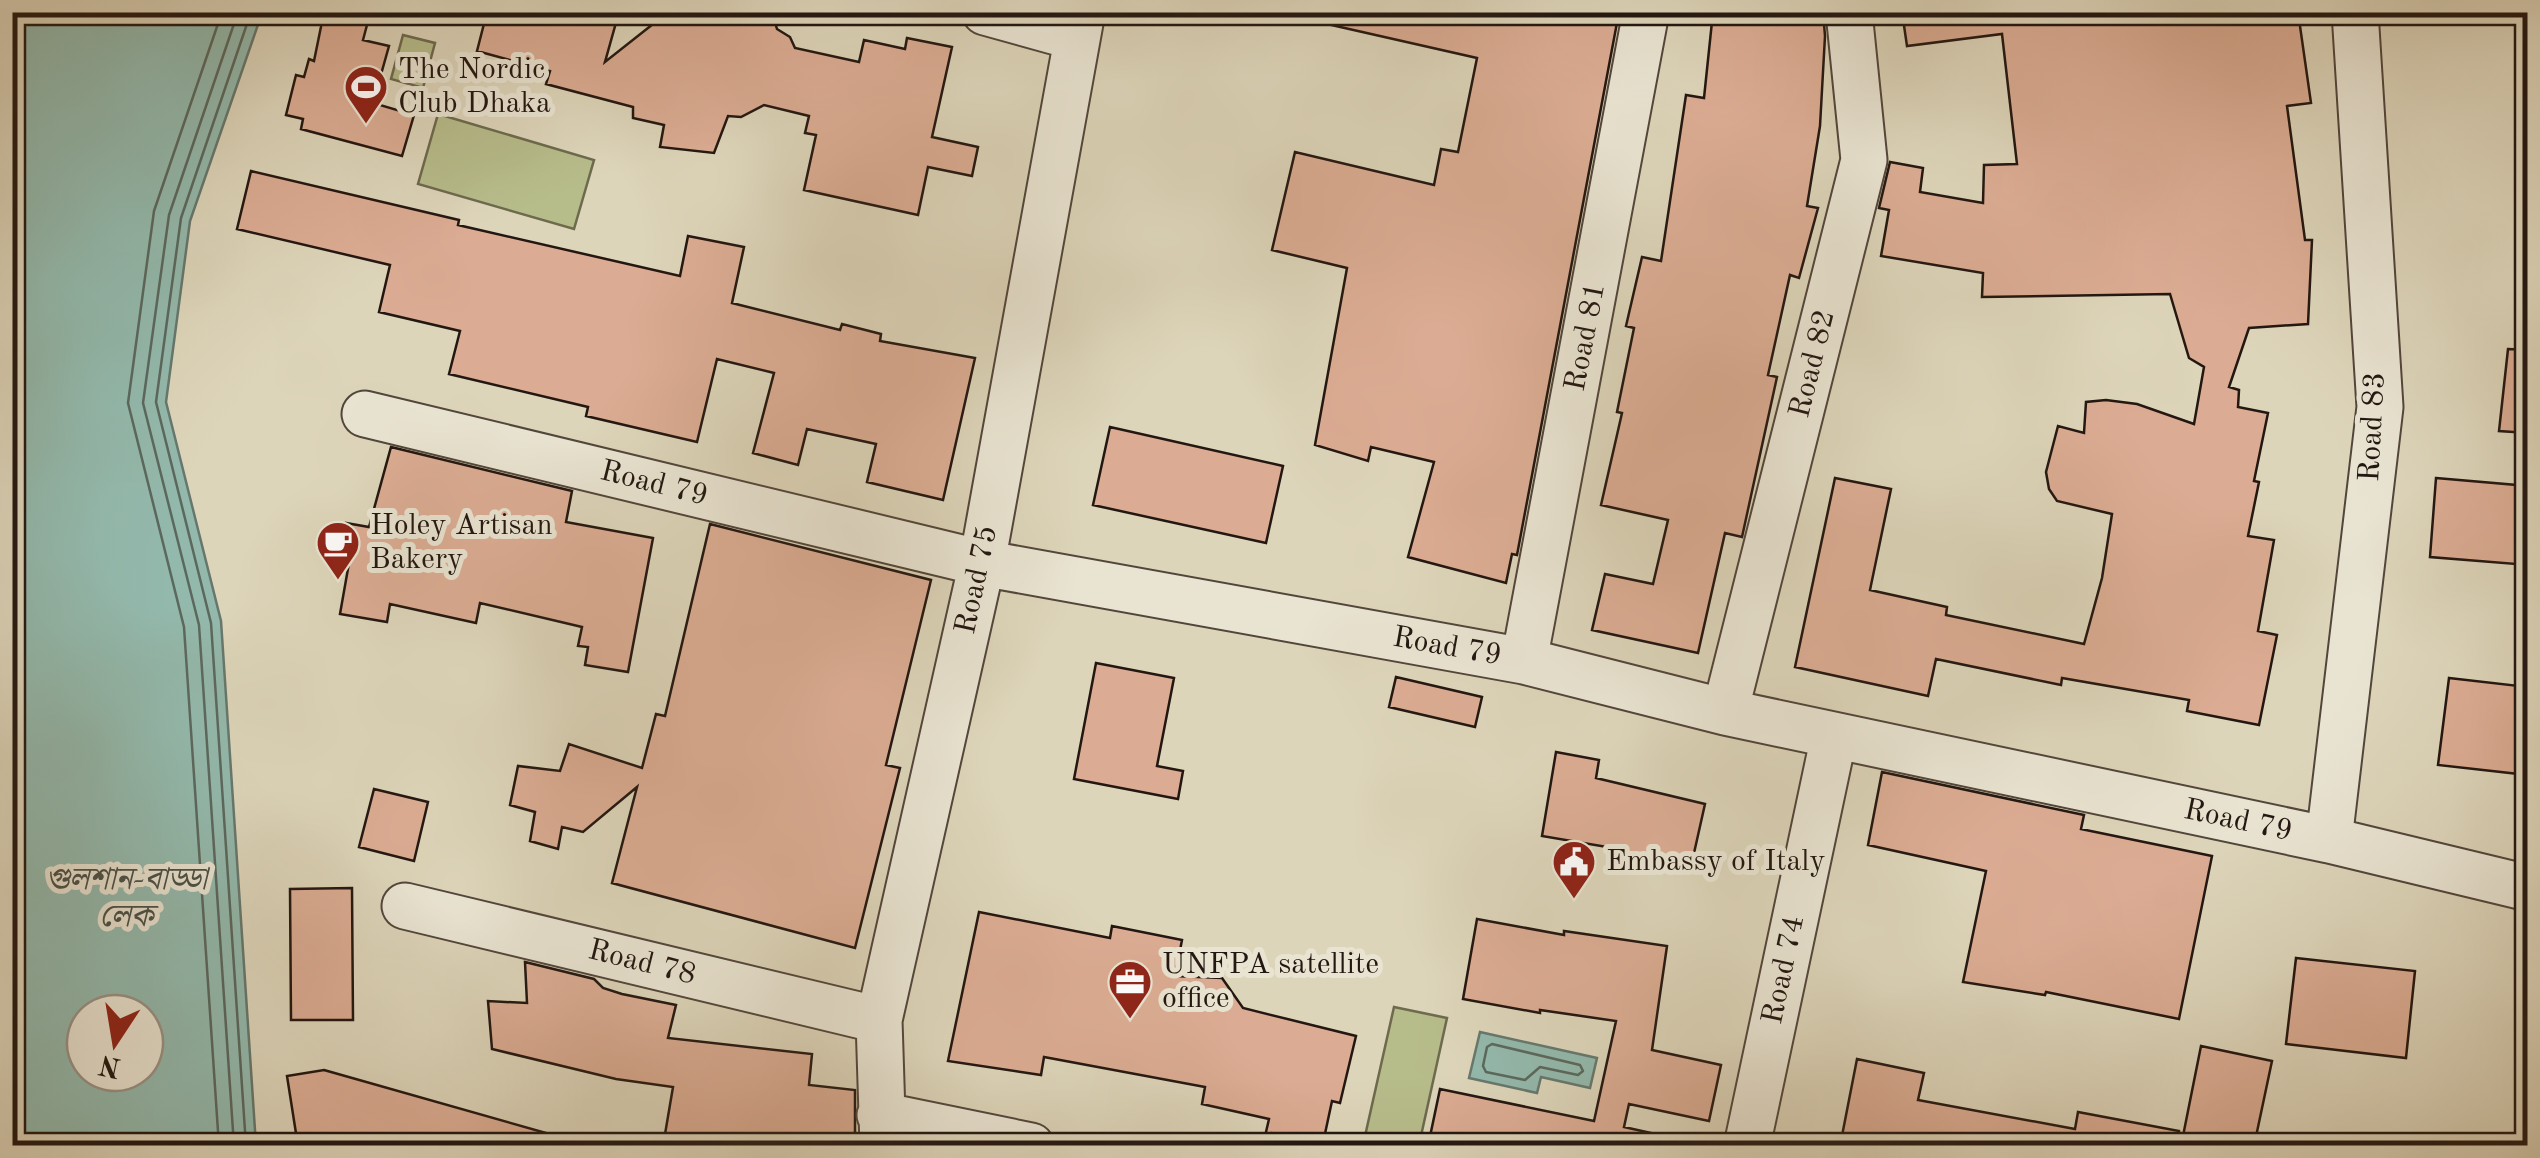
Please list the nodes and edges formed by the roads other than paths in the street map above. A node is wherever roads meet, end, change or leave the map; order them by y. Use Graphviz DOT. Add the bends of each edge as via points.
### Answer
graph roads {
  1 [pos="985,12"];
  2 [pos="1646,12"];
  3 [pos="1849,12"];
  4 [pos="2355,12"];
  5 [pos="1078,25"];
  6 [pos="365,414"];
  7 [pos="982,564"];
  8 [pos="1524,661"];
  9 [pos="1725,712"];
  10 [pos="1834,736"];
  11 [pos="2329,840"];
  12 [pos="2528,888"];
  13 [pos="404,906"];
  14 [pos="879,1020"];
  15 [pos="881,1130"];
  16 [pos="1031,1146"];
  17 [pos="1747,1146"];
  1 -- 5 [label="street"];
  2 -- 8 [label="street, Road 81"];
  3 -- 9 [label="street, Road 82" via="1864,160"];
  4 -- 11 [label="street, Road 83" via="2380,408"];
  5 -- 7 [label="street, Road 75"];
  6 -- 7 [label="street, Road 79"];
  7 -- 8 [label="street, Road 79"];
  7 -- 14 [label="street, Road 75"];
  8 -- 9 [label="street, Road 79"];
  9 -- 10 [label="street, Road 79"];
  10 -- 11 [label="street, Road 79"];
  10 -- 17 [label="street, Road 74"];
  11 -- 12 [label="street, Road 79"];
  13 -- 14 [label="street, Road 78"];
  14 -- 15 [label="street, Road 75"];
  15 -- 16 [label="street"];
}
